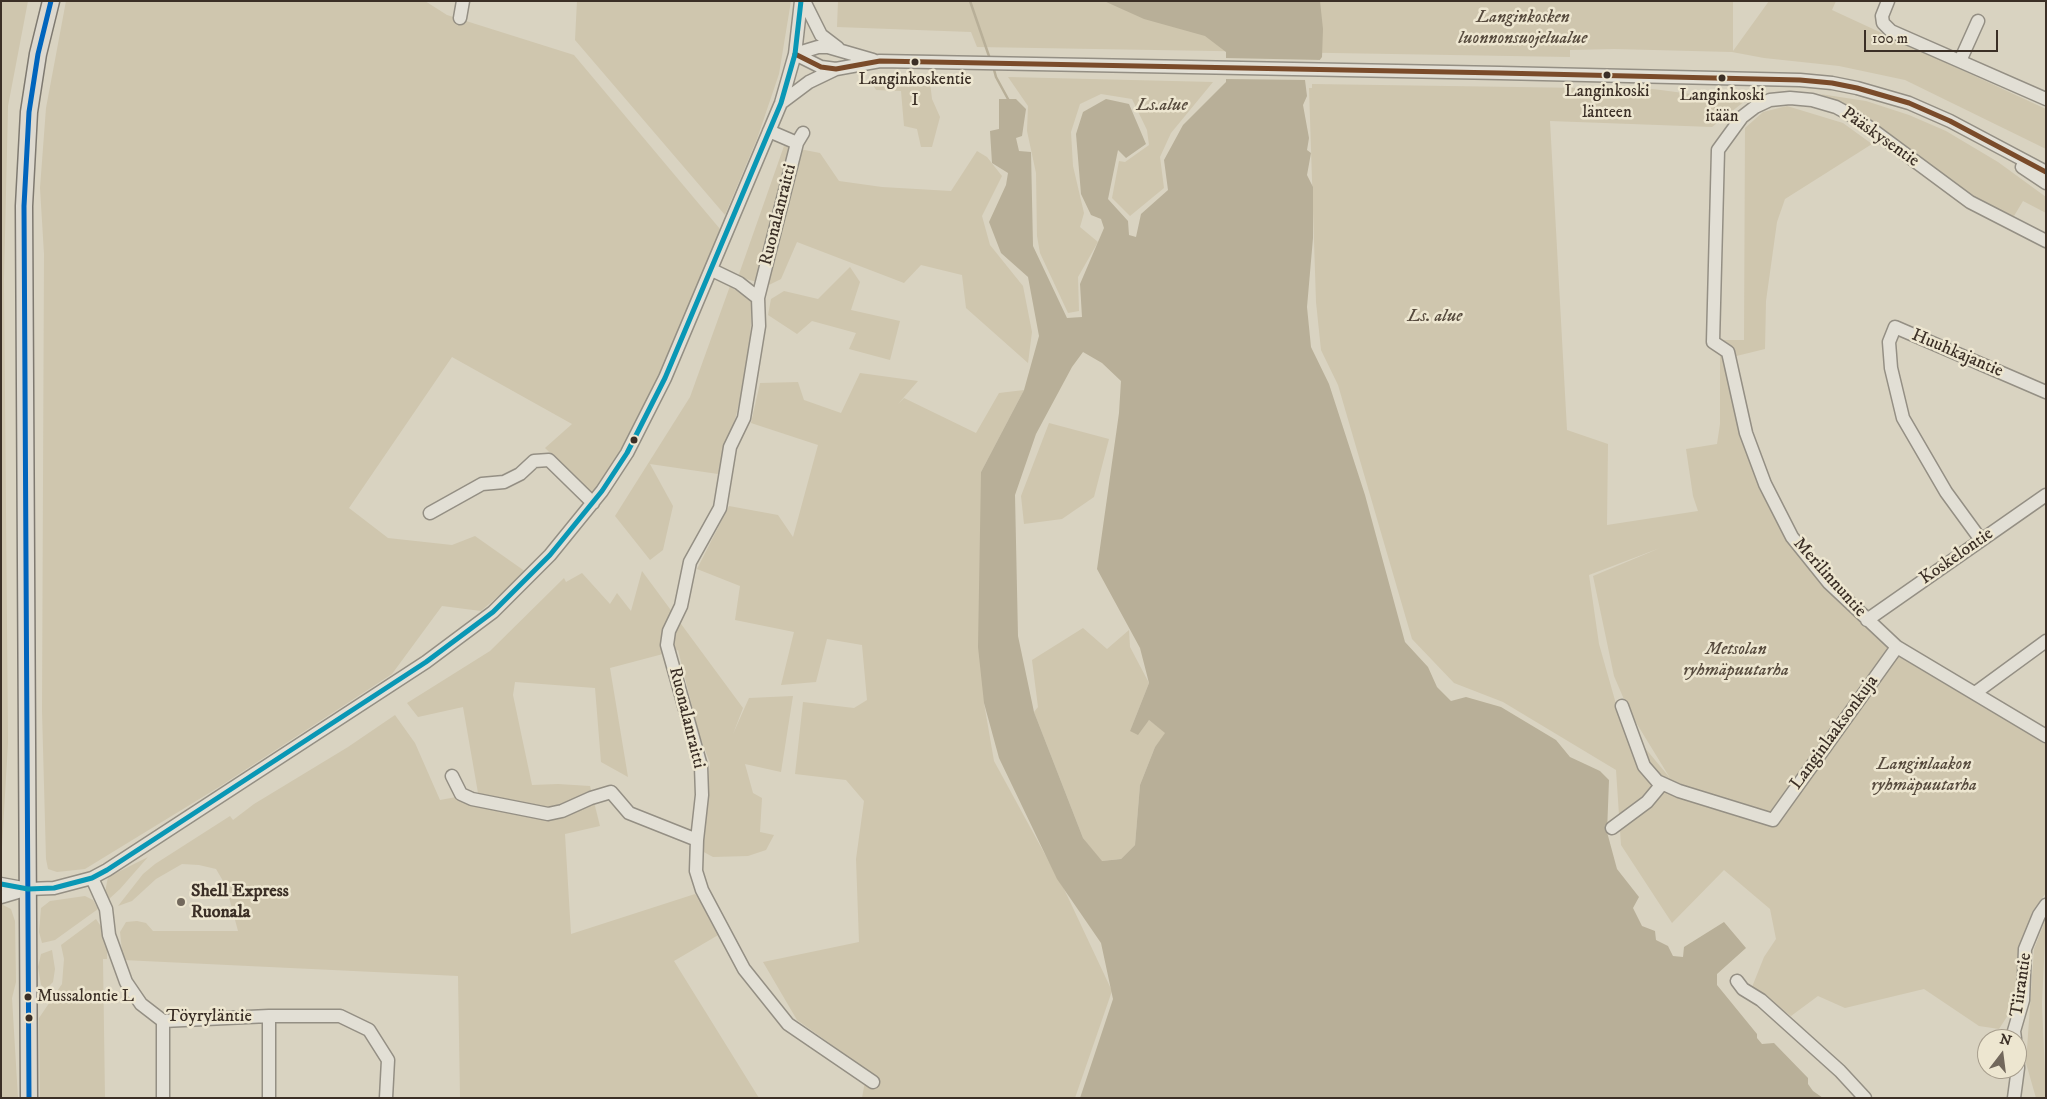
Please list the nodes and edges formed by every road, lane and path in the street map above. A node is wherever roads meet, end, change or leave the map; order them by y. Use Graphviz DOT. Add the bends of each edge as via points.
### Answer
graph roads {
  1 [pos="50,1"];
  2 [pos="463,1"];
  3 [pos="802,1"];
  4 [pos="1888,1"];
  5 [pos="460,18"];
  6 [pos="1978,21"];
  7 [pos="845,52"];
  8 [pos="795,54"];
  9 [pos="880,61"];
  10 [pos="1960,61"];
  11 [pos="836,69"];
  12 [pos="2046,99"];
  13 [pos="781,104"];
  14 [pos="769,131"];
  15 [pos="1998,148"];
  16 [pos="2046,172"];
  17 [pos="2046,183"];
  18 [pos="2046,241"];
  19 [pos="712,270"];
  20 [pos="758,298"];
  21 [pos="1713,342"];
  22 [pos="2046,392"];
  23 [pos="2046,495"];
  24 [pos="593,503"];
  25 [pos="430,514"];
  26 [pos="1981,540"];
  27 [pos="1867,620"];
  28 [pos="2046,641"];
  29 [pos="1897,647"];
  30 [pos="1975,693"];
  31 [pos="1622,706"];
  32 [pos="2046,736"];
  33 [pos="452,776"];
  34 [pos="1662,784"];
  35 [pos="1612,828"];
  36 [pos="696,840"];
  37 [pos="92,878"];
  38 [pos="1,884"];
  39 [pos="28,889"];
  40 [pos="1,897"];
  41 [pos="2046,905"];
  42 [pos="1737,981"];
  43 [pos="268,1016"];
  44 [pos="163,1020"];
  45 [pos="2015,1029"];
  46 [pos="2017,1079"];
  47 [pos="873,1082"];
  48 [pos="29,1098"];
  49 [pos="163,1098"];
  50 [pos="269,1098"];
  51 [pos="386,1098"];
  52 [pos="1865,1098"];
  53 [pos="2014,1098"];
  1 -- 39 [label="main road" via="38,54 25,154"];
  2 -- 5 [label="street"];
  3 -- 7 [label="street" via="821,35"];
  3 -- 8 [label="street"];
  4 -- 10 [label="street" via="1882,16 1890,31"];
  6 -- 10 [label="street"];
  7 -- 8 [label="street" via="818,47"];
  7 -- 9 [label="street"];
  8 -- 11 [label="street"];
  8 -- 13 [label="street"];
  9 -- 11 [label="street"];
  9 -- 15 [label="street" via="1648,76 1832,83 1909,103"];
  10 -- 12 [label="street"];
  11 -- 13 [label="street" via="809,82"];
  13 -- 14 [label="street"];
  14 -- 19 [label="street"];
  14 -- 20 [label="street, Ruonalanraitti" via="800,138"];
  15 -- 16 [label="street"];
  15 -- 17 [label="street"];
  18 -- 21 [label="street, Pääskysentie" via="1970,202 1858,119 1836,107 1812,100 1770,100 1742,118 1718,150"];
  19 -- 20 [label="street"];
  19 -- 24 [label="street" via="647,416 627,453"];
  20 -- 36 [label="street, Ruonalanraitti" via="759,326 744,418 730,447 720,508 690,562 681,606 669,631 667,645 702,766"];
  21 -- 27 [label="street, Merilinnuntie" via="1728,352 1746,433 1765,484 1792,537 1830,583"];
  22 -- 26 [label="street, Huuhkajantie" via="1895,327 1889,342 1891,368 1903,418 1946,492"];
  23 -- 26 [label="street, Koskelontie"];
  24 -- 25 [label="street" via="549,460 534,461 520,474 504,482 482,484"];
  24 -- 37 [label="street" via="524,583 469,631 381,693"];
  26 -- 27 [label="street, Koskelontie"];
  27 -- 29 [label="street, Merilinnuntie"];
  28 -- 30 [label="street"];
  29 -- 30 [label="street, Merilinnuntie"];
  29 -- 34 [label="street, Langinlaaksonkuja" via="1773,820"];
  30 -- 32 [label="street, Merilinnuntie"];
  31 -- 34 [label="street" via="1644,766"];
  33 -- 36 [label="street" via="461,794 472,799 548,814 611,792 629,814"];
  34 -- 35 [label="street" via="1647,802"];
  36 -- 47 [label="street, Ruonalanraitti" via="696,870 702,890 744,969 788,1024"];
  37 -- 39 [label="street" via="54,888"];
  37 -- 44 [label="street, Töyryläntie" via="106,909 109,935 126,982 141,1004"];
  38 -- 39 [label="street"];
  39 -- 40 [label="street"];
  39 -- 48 [label="main road"];
  41 -- 45 [label="street, Tiirantie" via="2025,949 2023,1000"];
  42 -- 52 [label="street" via="1840,1071"];
  43 -- 44 [label="street, Töyryläntie"];
  43 -- 50 [label="street, Töyryläntie"];
  43 -- 51 [label="street, Töyryläntie" via="340,1016 369,1030 388,1060"];
  44 -- 49 [label="street"];
  46 -- 53 [label="street"];
}
